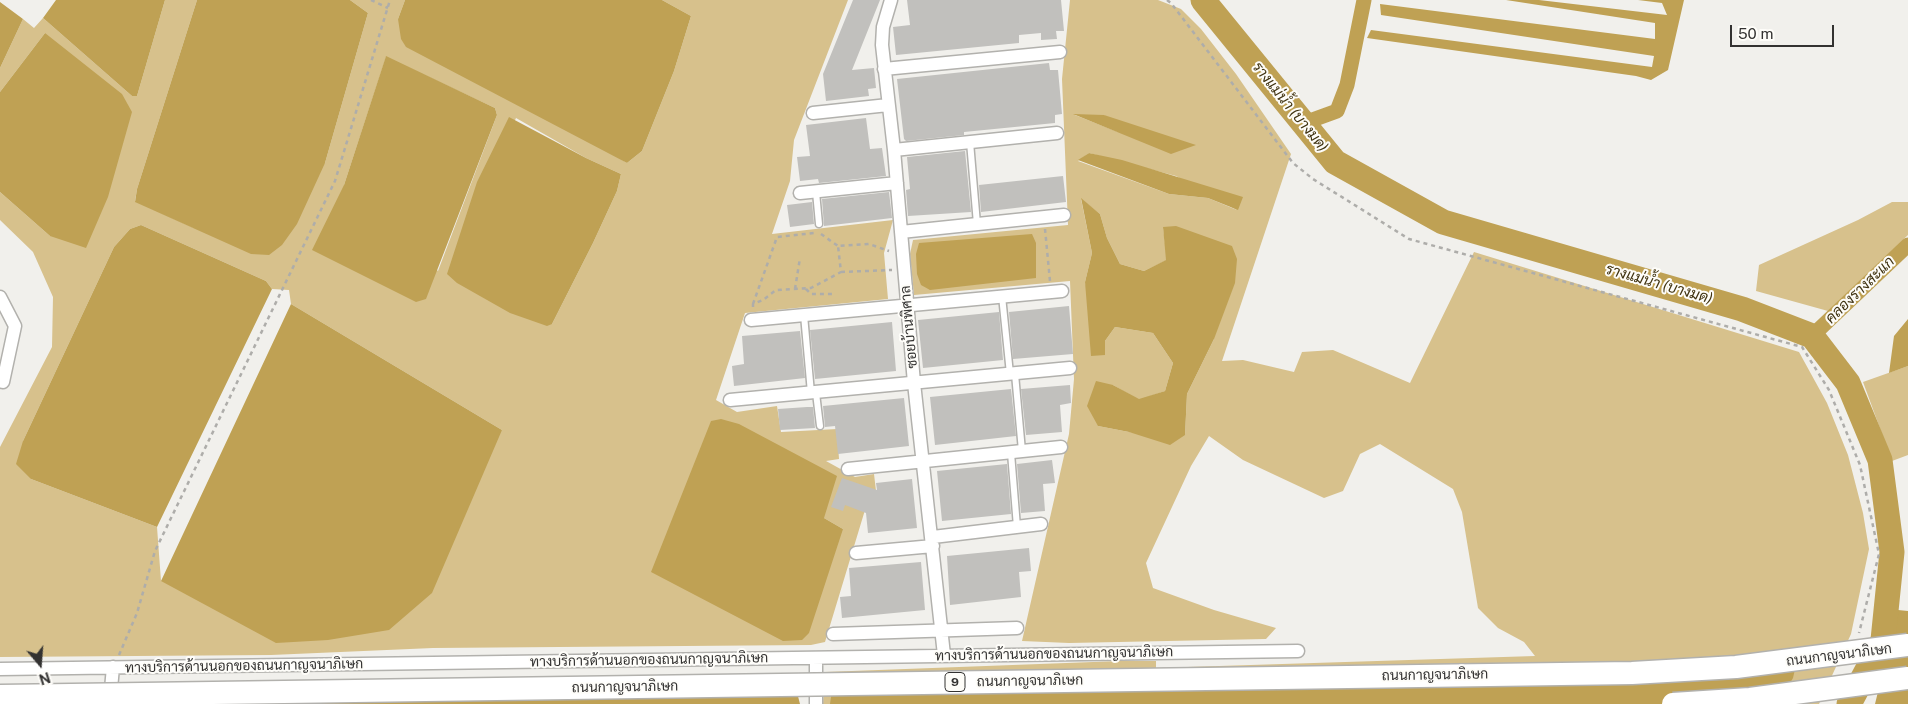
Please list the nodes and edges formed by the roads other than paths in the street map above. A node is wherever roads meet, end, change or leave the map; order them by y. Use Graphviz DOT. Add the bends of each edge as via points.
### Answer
graph roads {
  1 [pos="891,0"];
  2 [pos="1060,52"];
  3 [pos="884,69"];
  4 [pos="888,105"];
  5 [pos="813,113"];
  6 [pos="1057,133"];
  7 [pos="970,142"];
  8 [pos="894,150"];
  9 [pos="897,183"];
  10 [pos="816,192"];
  11 [pos="800,193"];
  12 [pos="1064,215"];
  13 [pos="819,224"];
  14 [pos="977,224"];
  15 [pos="901,232"];
  16 [pos="1057,292"];
  17 [pos="0,296"];
  18 [pos="1002,296"];
  19 [pos="906,305"];
  20 [pos="804,315"];
  21 [pos="751,320"];
  22 [pos="1070,368"];
  23 [pos="1012,374"];
  24 [pos="3,382"];
  25 [pos="914,384"];
  26 [pos="814,393"];
  27 [pos="730,400"];
  28 [pos="820,426"];
  29 [pos="1061,447"];
  30 [pos="1016,452"];
  31 [pos="923,461"];
  32 [pos="848,469"];
  33 [pos="1041,524"];
  34 [pos="1017,527"];
  35 [pos="933,541"];
  36 [pos="856,553"];
  37 [pos="1017,628"];
  38 [pos="941,632"];
  39 [pos="833,634"];
  40 [pos="1908,645"];
  41 [pos="1298,651"];
  42 [pos="944,655"];
  43 [pos="816,658"];
  44 [pos="113,667"];
  45 [pos="0,669"];
  46 [pos="1908,678"];
  47 [pos="0,696"];
  48 [pos="110,704"];
  49 [pos="816,704"];
  50 [pos="1673,704"];
  1 -- 3 [label="street, ซอยบ้านพิศาล" via="883,27"];
  2 -- 3 [label="street"];
  3 -- 4 [label="street, ซอยบ้านพิศาล"];
  4 -- 5 [label="street"];
  4 -- 8 [label="street, ซอยบ้านพิศาล"];
  6 -- 7 [label="street"];
  7 -- 8 [label="street"];
  7 -- 14 [label="lane"];
  8 -- 9 [label="street, ซอยบ้านพิศาล"];
  9 -- 10 [label="street"];
  9 -- 15 [label="street, ซอยบ้านพิศาล"];
  10 -- 11 [label="street"];
  10 -- 13 [label="lane"];
  12 -- 14 [label="street"];
  14 -- 15 [label="street"];
  15 -- 19 [label="street, ซอยบ้านพิศาล"];
  16 -- 18 [label="street"];
  17 -- 24 [label="street" via="15,326"];
  18 -- 19 [label="street"];
  18 -- 23 [label="lane"];
  19 -- 20 [label="street"];
  19 -- 25 [label="street, ซอยบ้านพิศาล"];
  20 -- 21 [label="street"];
  20 -- 26 [label="lane"];
  22 -- 23 [label="street"];
  23 -- 25 [label="street"];
  23 -- 30 [label="lane"];
  25 -- 26 [label="street"];
  25 -- 31 [label="street, ซอยบ้านพิศาล"];
  26 -- 27 [label="street"];
  26 -- 28 [label="lane"];
  29 -- 30 [label="street"];
  30 -- 31 [label="street"];
  30 -- 34 [label="lane"];
  31 -- 32 [label="street"];
  31 -- 35 [label="street, ซอยบ้านพิศาล"];
  33 -- 34 [label="street"];
  34 -- 35 [label="street"];
  35 -- 36 [label="street"];
  35 -- 38 [label="street, ซอยบ้านพิศาล"];
  37 -- 38 [label="street"];
  38 -- 39 [label="street"];
  38 -- 42 [label="street, ซอยบ้านพิศาล"];
  40 -- 47 [label="highway, ถนนกาญจนาภิเษก / 9, bridge" via="1745,666 1632,673"];
  41 -- 42 [label="street, ทางบริการด้านนอกของถนนกาญจนาภิเษก"];
  42 -- 43 [label="street, ทางบริการด้านนอกของถนนกาญจนาภิเษก"];
  43 -- 44 [label="street, ทางบริการด้านนอกของถนนกาญจนาภิเษก"];
  43 -- 49 [label="street"];
  44 -- 45 [label="street, ทางบริการด้านนอกของถนนกาญจนาภิเษก"];
  44 -- 48 [label="street"];
  46 -- 50 [label="highway, bridge" via="1750,700"];
}
